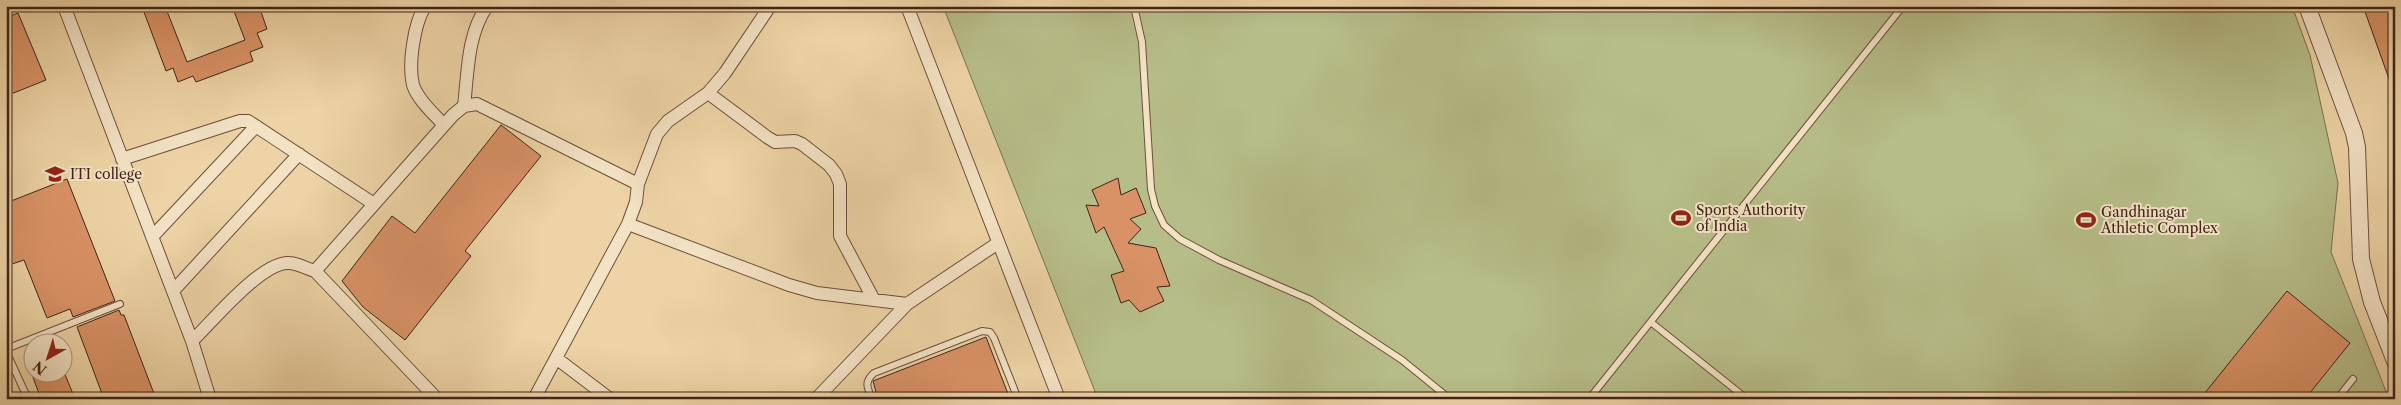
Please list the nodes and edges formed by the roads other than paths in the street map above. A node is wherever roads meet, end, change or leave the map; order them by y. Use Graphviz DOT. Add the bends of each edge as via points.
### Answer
graph roads {
  1 [pos="64,6"];
  2 [pos="425,6"];
  3 [pos="487,6"];
  4 [pos="770,6"];
  5 [pos="907,6"];
  6 [pos="1134,6"];
  7 [pos="1903,6"];
  8 [pos="2307,6"];
  9 [pos="708,93"];
  10 [pos="464,106"];
  11 [pos="444,125"];
  12 [pos="256,126"];
  13 [pos="299,154"];
  14 [pos="122,159"];
  15 [pos="638,184"];
  16 [pos="374,204"];
  17 [pos="628,224"];
  18 [pos="152,237"];
  19 [pos="998,242"];
  20 [pos="315,272"];
  21 [pos="173,291"];
  22 [pos="874,300"];
  23 [pos="120,304"];
  24 [pos="907,304"];
  25 [pos="1652,323"];
  26 [pos="192,341"];
  27 [pos="6,350"];
  28 [pos="556,358"];
  29 [pos="2395,361"];
  30 [pos="2352,379"];
  31 [pos="28,399"];
  32 [pos="210,399"];
  33 [pos="437,399"];
  34 [pos="534,399"];
  35 [pos="610,399"];
  36 [pos="816,399"];
  37 [pos="872,399"];
  38 [pos="1018,399"];
  39 [pos="1059,399"];
  40 [pos="1450,399"];
  41 [pos="1589,399"];
  42 [pos="1746,399"];
  43 [pos="2337,399"];
  1 -- 14 [label="street"];
  2 -- 11 [label="street" via="415,30 414,86 423,102"];
  3 -- 10 [label="street" via="471,39"];
  4 -- 9 [label="street"];
  5 -- 19 [label="street"];
  6 -- 40 [label="lane" via="1142,42 1151,189 1164,225 1180,239 1219,260 1311,300 1402,360"];
  7 -- 25 [label="lane"];
  8 -- 29 [label="street" via="2354,133 2361,259 2372,302"];
  9 -- 15 [label="street" via="668,121 657,134"];
  9 -- 22 [label="street" via="775,142 795,141 829,165 840,184 840,236"];
  10 -- 11 [label="street"];
  10 -- 15 [label="street" via="477,104"];
  11 -- 16 [label="street"];
  12 -- 13 [label="street"];
  12 -- 14 [label="street" via="240,121"];
  12 -- 18 [label="street"];
  13 -- 16 [label="street"];
  13 -- 21 [label="street"];
  14 -- 18 [label="street"];
  15 -- 17 [label="street"];
  16 -- 20 [label="street"];
  17 -- 22 [label="street" via="789,285 817,293"];
  17 -- 28 [label="street"];
  18 -- 21 [label="street"];
  19 -- 24 [label="street"];
  19 -- 39 [label="street"];
  20 -- 26 [label="street" via="289,263 267,270"];
  20 -- 33 [label="street"];
  21 -- 26 [label="street"];
  22 -- 24 [label="street"];
  23 -- 27 [label="lane"];
  24 -- 36 [label="street"];
  25 -- 41 [label="lane"];
  25 -- 42 [label="lane"];
  26 -- 32 [label="street"];
  27 -- 31 [label="lane"];
  28 -- 34 [label="street"];
  28 -- 35 [label="street"];
  30 -- 43 [label="lane"];
  37 -- 38 [label="lane" via="866,386 874,373 982,331 990,332 994,338"];
}
